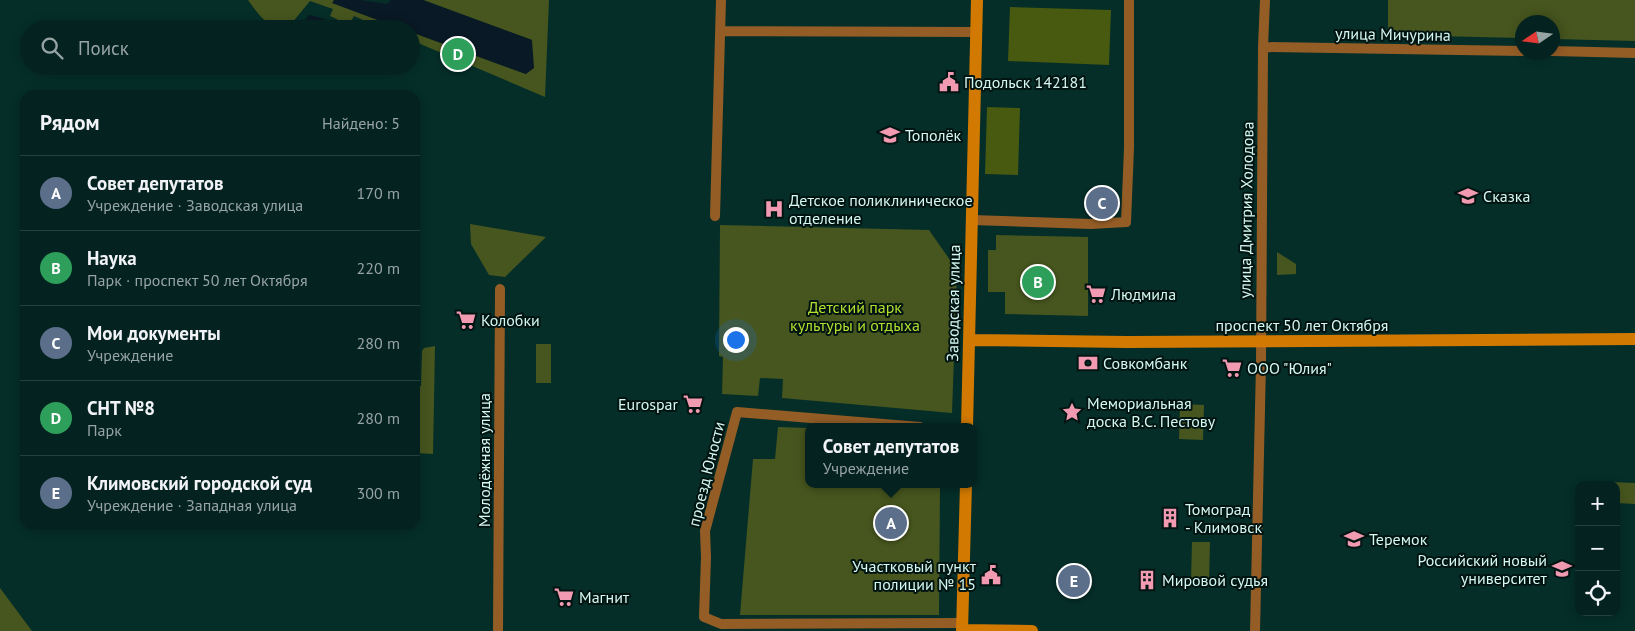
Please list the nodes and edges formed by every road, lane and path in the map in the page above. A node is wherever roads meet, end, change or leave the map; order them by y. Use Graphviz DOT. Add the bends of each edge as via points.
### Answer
graph roads {
  1 [pos="721,0"];
  2 [pos="977,0"];
  3 [pos="1129,0"];
  4 [pos="1265,0"];
  5 [pos="721,31"];
  6 [pos="976,32"];
  7 [pos="1263,47"];
  8 [pos="1515,51"];
  9 [pos="1560,52"];
  10 [pos="1635,53"];
  11 [pos="715,216"];
  12 [pos="972,220"];
  13 [pos="500,289"];
  14 [pos="1635,339"];
  15 [pos="969,340"];
  16 [pos="1260,341"];
  17 [pos="871,423"];
  18 [pos="967,423"];
  19 [pos="966,488"];
  20 [pos="962,628"];
  21 [pos="498,631"];
  22 [pos="1032,631"];
  23 [pos="1256,631"];
  1 -- 5 [label="street"];
  2 -- 6 [label="main road, Заводская улица"];
  3 -- 12 [label="street" via="1126,222"];
  4 -- 7 [label="street, улица Дмитрия Холодова"];
  5 -- 6 [label="street"];
  5 -- 11 [label="street"];
  6 -- 12 [label="main road, Заводская улица"];
  7 -- 8 [label="street, улица Мичурина"];
  7 -- 16 [label="street, улица Дмитрия Холодова"];
  9 -- 10 [label="street"];
  12 -- 15 [label="main road, Заводская улица"];
  13 -- 21 [label="street, Молодёжная улица"];
  14 -- 16 [label="main road, проспект 50 лет Октября"];
  15 -- 16 [label="main road, проспект 50 лет Октября"];
  15 -- 18 [label="main road, Заводская улица"];
  16 -- 23 [label="street, улица Дмитрия Холодова"];
  17 -- 20 [label="street, проезд Юности" via="737,412 705,531 704,617 721,624"];
  19 -- 20 [label="main road"];
  20 -- 22 [label="main road"];
}
